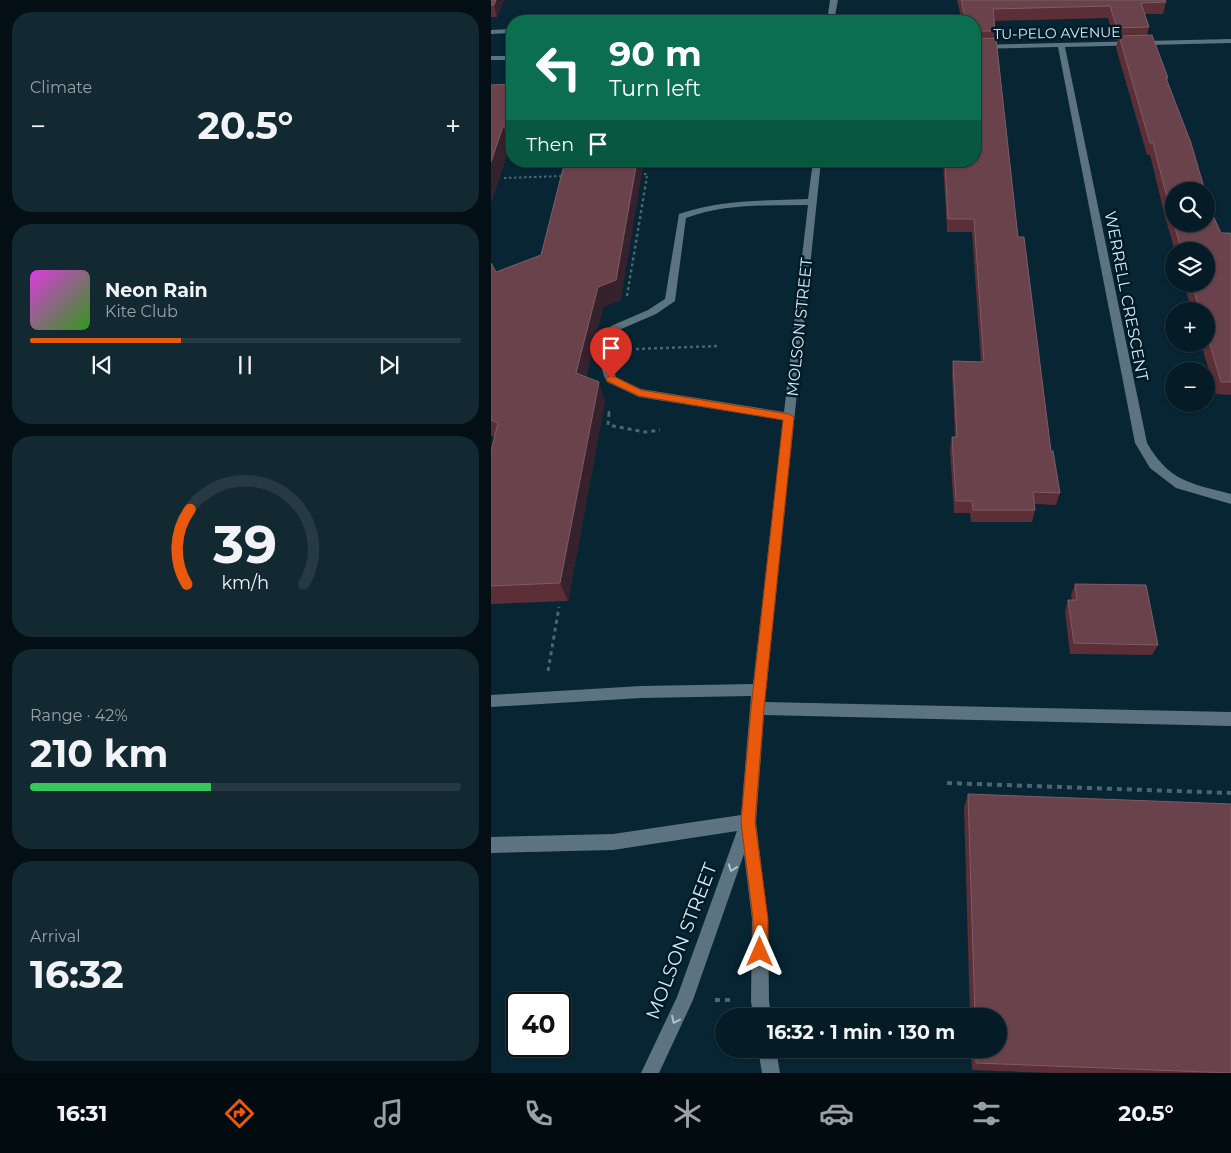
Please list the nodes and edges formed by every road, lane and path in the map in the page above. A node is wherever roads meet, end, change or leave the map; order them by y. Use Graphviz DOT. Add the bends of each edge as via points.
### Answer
graph roads {
  1 [pos="834,0"];
  2 [pos="832,15"];
  3 [pos="506,31"];
  4 [pos="491,32"];
  5 [pos="1231,40"];
  6 [pos="1061,46"];
  7 [pos="981,47"];
  8 [pos="491,58"];
  9 [pos="506,58"];
  10 [pos="816,167"];
  11 [pos="637,174"];
  12 [pos="571,176"];
  13 [pos="504,178"];
  14 [pos="812,202"];
  15 [pos="626,299"];
  16 [pos="720,346"];
  17 [pos="606,350"];
  18 [pos="789,417"];
  19 [pos="1231,499"];
  20 [pos="559,607"];
  21 [pos="759,690"];
  22 [pos="544,698"];
  23 [pos="491,701"];
  24 [pos="757,708"];
  25 [pos="1231,719"];
  26 [pos="947,783"];
  27 [pos="1231,793"];
  28 [pos="748,822"];
  29 [pos="492,848"];
  30 [pos="712,1000"];
  31 [pos="736,1000"];
  32 [pos="761,1008"];
  33 [pos="768,1058"];
  34 [pos="650,1073"];
  35 [pos="771,1073"];
  1 -- 2 [label="street"];
  3 -- 4 [label="street"];
  5 -- 6 [label="street, TU-PELO AVENUE"];
  6 -- 7 [label="street, TU-PELO AVENUE"];
  6 -- 19 [label="street, WERRELL CRESCENT" via="1141,443 1154,465 1180,485"];
  8 -- 9 [label="street"];
  10 -- 14 [label="street, MOLSON STREET"];
  11 -- 15 [label="path" via="647,174"];
  12 -- 13 [label="path"];
  14 -- 17 [label="street" via="700,209 682,216 671,301 615,328"];
  14 -- 18 [label="street, MOLSON STREET"];
  16 -- 17 [label="path"];
  17 -- 18 [label="street" via="604,362 611,378 639,393"];
  18 -- 21 [label="street, MOLSON STREET"];
  20 -- 22 [label="path"];
  21 -- 22 [label="street"];
  21 -- 24 [label="street, MOLSON STREET"];
  22 -- 23 [label="street"];
  24 -- 25 [label="street"];
  24 -- 28 [label="street, MOLSON STREET"];
  26 -- 27 [label="path"];
  28 -- 29 [label="street" via="613,842"];
  28 -- 32 [label="street, MOLSON STREET" via="760,919"];
  28 -- 34 [label="street, MOLSON STREET, one-way" via="685,1000"];
  30 -- 31 [label="path"];
  33 -- 35 [label="street"];
}
